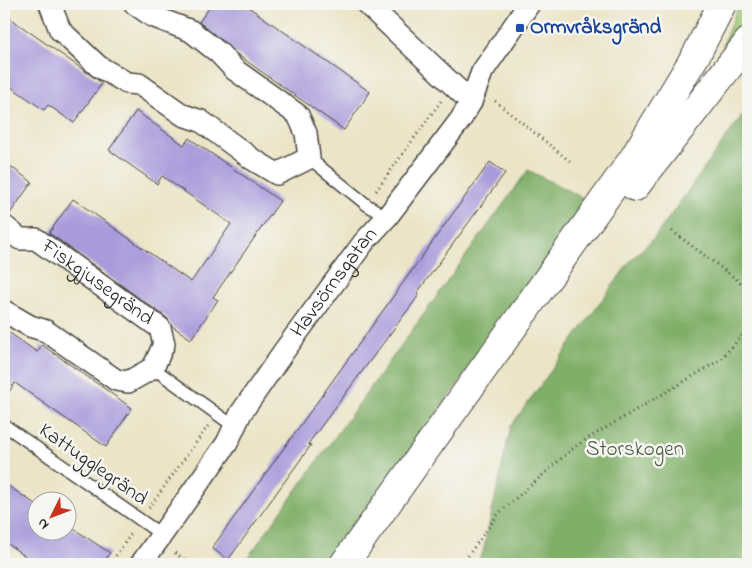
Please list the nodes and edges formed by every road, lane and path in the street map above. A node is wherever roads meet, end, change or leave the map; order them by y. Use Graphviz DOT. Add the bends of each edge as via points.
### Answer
graph roads {
  1 [pos="50,4"];
  2 [pos="135,4"];
  3 [pos="367,4"];
  4 [pos="529,4"];
  5 [pos="722,4"];
  6 [pos="748,42"];
  7 [pos="474,94"];
  8 [pos="309,158"];
  9 [pos="572,163"];
  10 [pos="387,217"];
  11 [pos="4,226"];
  12 [pos="672,231"];
  13 [pos="748,288"];
  14 [pos="4,311"];
  15 [pos="748,329"];
  16 [pos="153,368"];
  17 [pos="4,425"];
  18 [pos="235,427"];
  19 [pos="162,536"];
  20 [pos="141,564"];
  21 [pos="344,564"];
  22 [pos="365,564"];
  23 [pos="462,564"];
  1 -- 8 [label="street" via="60,30 98,66 128,83 139,84 183,115 201,121 277,174"];
  2 -- 8 [label="street" via="152,16 191,31 235,70 298,115 306,133"];
  3 -- 7 [label="street"];
  4 -- 7 [label="street, Havsörnsgatan" via="482,72"];
  5 -- 21 [label="main road" via="633,159"];
  6 -- 22 [label="main road" via="647,169"];
  7 -- 9 [label="path"];
  7 -- 10 [label="street, Havsörnsgatan" via="461,118"];
  8 -- 10 [label="lane"];
  10 -- 18 [label="street, Havsörnsgatan" via="341,273 241,413"];
  11 -- 16 [label="street, Fiskgjusegränd" via="20,239 36,239 160,328 164,344"];
  12 -- 13 [label="path"];
  14 -- 16 [label="street" via="46,331 116,380 128,382"];
  15 -- 23 [label="path" via="720,360 577,444 499,513"];
  16 -- 18 [label="lane"];
  17 -- 19 [label="lane, Kattugglegränd"];
  18 -- 19 [label="street, Havsörnsgatan" via="228,443"];
  19 -- 20 [label="street, Havsörnsgatan"];
}
